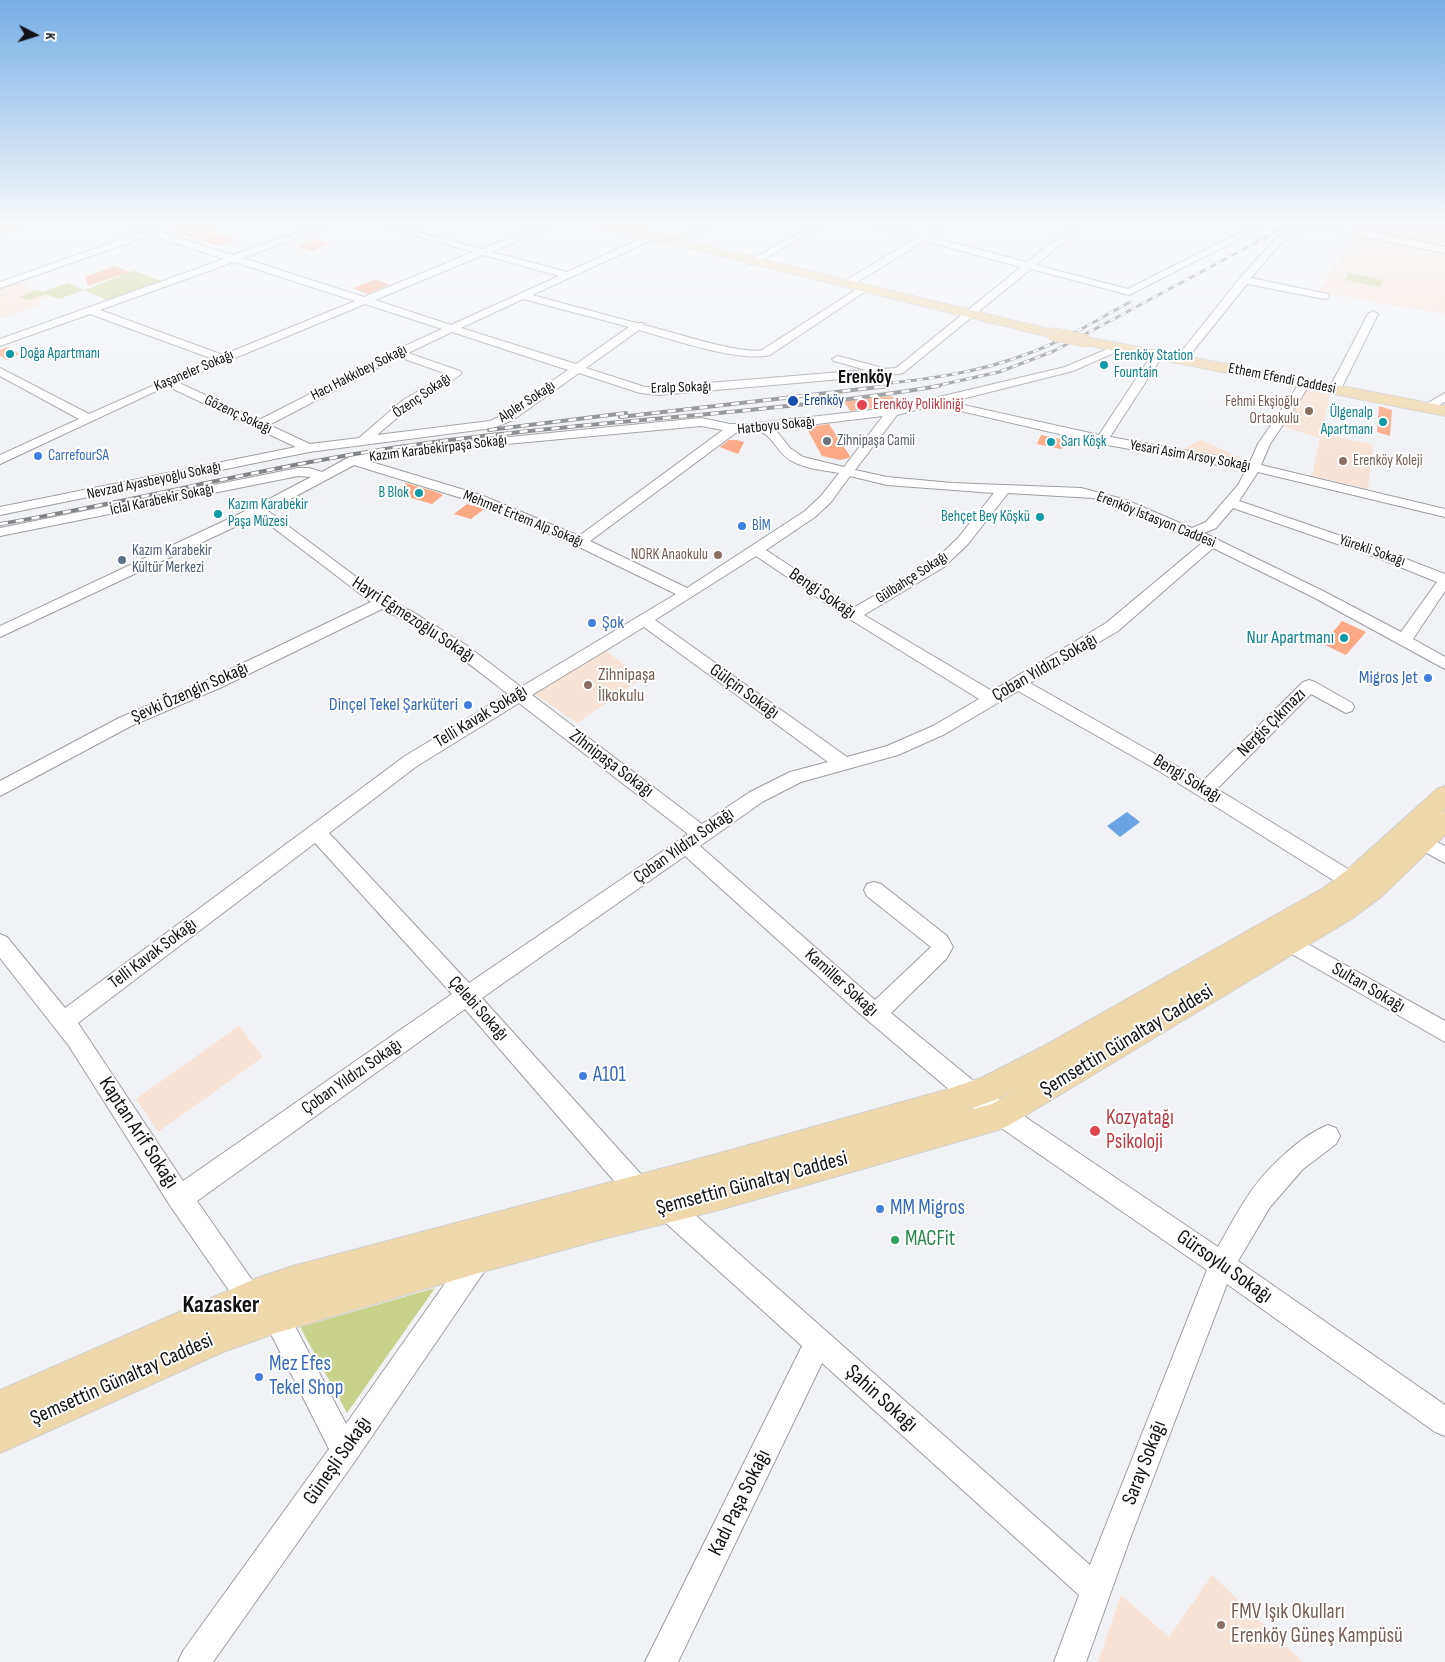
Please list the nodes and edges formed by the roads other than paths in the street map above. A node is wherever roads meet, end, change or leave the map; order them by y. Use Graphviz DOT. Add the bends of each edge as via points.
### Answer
graph roads {
  1 [pos="121,299"];
  2 [pos="360,299"];
  3 [pos="369,299"];
  4 [pos="516,299"];
  5 [pos="532,299"];
  6 [pos="849,299"];
  7 [pos="905,299"];
  8 [pos="989,299"];
  9 [pos="1229,299"];
  10 [pos="365,300"];
  11 [pos="89,310"];
  12 [pos="970,314"];
  13 [pos="1373,314"];
  14 [pos="639,325"];
  15 [pos="450,328"];
  16 [pos="0,344"];
  17 [pos="1119,348"];
  18 [pos="398,353"];
  19 [pos="1157,355"];
  20 [pos="223,359"];
  21 [pos="1182,359"];
  22 [pos="838,360"];
  23 [pos="577,369"];
  24 [pos="0,372"];
  25 [pos="891,372"];
  26 [pos="167,382"];
  27 [pos="1305,383"];
  28 [pos="1335,389"];
  29 [pos="1445,397"];
  30 [pos="935,402"];
  31 [pos="1427,407"];
  32 [pos="1445,411"];
  33 [pos="893,412"];
  34 [pos="87,418"];
  35 [pos="260,425"];
  36 [pos="783,425"];
  37 [pos="757,427"];
  38 [pos="734,428"];
  39 [pos="777,438"];
  40 [pos="364,440"];
  41 [pos="1102,440"];
  42 [pos="308,448"];
  43 [pos="0,460"];
  44 [pos="352,460"];
  45 [pos="1254,467"];
  46 [pos="847,472"];
  47 [pos="324,477"];
  48 [pos="1004,489"];
  49 [pos="1230,502"];
  50 [pos="259,510"];
  51 [pos="0,511"];
  52 [pos="1445,514"];
  53 [pos="0,532"];
  54 [pos="1211,533"];
  55 [pos="580,542"];
  56 [pos="757,550"];
  57 [pos="687,594"];
  58 [pos="382,603"];
  59 [pos="853,615"];
  60 [pos="644,620"];
  61 [pos="0,632"];
  62 [pos="1404,640"];
  63 [pos="1445,664"];
  64 [pos="1019,684"];
  65 [pos="519,694"];
  66 [pos="992,699"];
  67 [pos="1346,707"];
  68 [pos="844,764"];
  69 [pos="0,789"];
  70 [pos="1205,790"];
  71 [pos="1445,795"];
  72 [pos="1445,820"];
  73 [pos="316,831"];
  74 [pos="694,839"];
  75 [pos="1422,842"];
  76 [pos="1445,855"];
  77 [pos="1351,881"];
  78 [pos="874,890"];
  79 [pos="0,943"];
  80 [pos="1290,943"];
  81 [pos="467,996"];
  82 [pos="876,1013"];
  83 [pos="63,1022"];
  84 [pos="1445,1032"];
  85 [pos="973,1095"];
  86 [pos="1001,1115"];
  87 [pos="1328,1136"];
  88 [pos="638,1189"];
  89 [pos="180,1198"];
  90 [pos="667,1207"];
  91 [pos="619,1219"];
  92 [pos="480,1257"];
  93 [pos="1222,1265"];
  94 [pos="248,1298"];
  95 [pos="276,1316"];
  96 [pos="818,1343"];
  97 [pos="0,1408"];
  98 [pos="1445,1422"];
  99 [pos="0,1435"];
  100 [pos="346,1451"];
  101 [pos="1096,1590"];
  102 [pos="194,1662"];
  103 [pos="661,1662"];
  104 [pos="1070,1662"];
  1 -- 11 [label="street"];
  2 -- 10 [label="street, Eralp Sokağı"];
  3 -- 10 [label="street, Kaşaneler Sokağı"];
  4 -- 15 [label="street, Hacı Hakkıbey Sokağı"];
  5 -- 14 [label="street"];
  6 -- 14 [label="street" via="762,354 728,350"];
  7 -- 12 [label="main road"];
  8 -- 12 [label="street"];
  9 -- 21 [label="street"];
  10 -- 15 [label="street, Eralp Sokağı"];
  10 -- 20 [label="street, Kaşaneler Sokağı"];
  11 -- 16 [label="street"];
  11 -- 20 [label="street"];
  12 -- 17 [label="main road, Ethem Efendi Caddesi, bridge"];
  12 -- 25 [label="street" via="902,369"];
  13 -- 28 [label="street"];
  14 -- 23 [label="street, Alpler Sokağı"];
  15 -- 18 [label="street, Hacı Hakkıbey Sokağı"];
  15 -- 23 [label="street, Eralp Sokağı"];
  17 -- 19 [label="main road, Ethem Efendi Caddesi"];
  17 -- 30 [label="street, Hatboyu Sokağı" via="1069,369"];
  18 -- 35 [label="street, Hacı Hakkıbey Sokağı"];
  18 -- 40 [label="street, Özenç Sokağı" via="456,373 407,404"];
  19 -- 21 [label="main road, Ethem Efendi Caddesi"];
  19 -- 41 [label="street"];
  20 -- 26 [label="street, Kaşaneler Sokağı"];
  21 -- 27 [label="main road, Ethem Efendi Caddesi"];
  22 -- 25 [label="street"];
  23 -- 25 [label="street, Eralp Sokağı" via="653,391"];
  23 -- 40 [label="street, Alpler Sokağı" via="509,417 493,424"];
  24 -- 34 [label="street"];
  26 -- 34 [label="street, Kaşaneler Sokağı"];
  26 -- 35 [label="street, Gözenç Sokağı"];
  27 -- 28 [label="main road, Ethem Efendi Caddesi"];
  27 -- 45 [label="street, Çoban Yıldızı Sokağı" via="1264,444"];
  28 -- 31 [label="main road, Ethem Efendi Caddesi"];
  29 -- 31 [label="street"];
  30 -- 33 [label="street, Hatboyu Sokağı"];
  30 -- 41 [label="street, Yesari Asim Arsoy Sokağı"];
  31 -- 32 [label="main road, Ethem Efendi Caddesi"];
  33 -- 36 [label="street, Hatboyu Sokağı"];
  33 -- 46 [label="street, Telli Kavak Sokağı"];
  34 -- 43 [label="street, Kaşaneler Sokağı"];
  35 -- 42 [label="street, Gözenç Sokağı"];
  36 -- 37 [label="street, Hatboyu Sokağı"];
  36 -- 39 [label="street" via="777,430"];
  37 -- 38 [label="street, Hatboyu Sokağı"];
  37 -- 39 [label="street" via="769,430"];
  38 -- 44 [label="street, Kazım Karabekirpaşa Sokağı" via="701,422 408,450"];
  38 -- 55 [label="street, Hatboyu Sokağı"];
  39 -- 46 [label="street, Erenköy İstasyon Caddesi" via="785,451 795,458"];
  40 -- 42 [label="street, Alpler Sokağı"];
  41 -- 45 [label="street, Yesari Asim Arsoy Sokağı"];
  42 -- 51 [label="street, Nevzad Ayasbeyoğlu Sokağı"];
  44 -- 47 [label="street, Kazım Karabekirpaşa Sokağı"];
  44 -- 55 [label="street, Mehmet Ertem Alp Sokağı" via="467,495"];
  45 -- 49 [label="street, Çoban Yıldızı Sokağı"];
  45 -- 52 [label="street, Yesari Asim Arsoy Sokağı"];
  46 -- 48 [label="street, Erenköy İstasyon Caddesi" via="904,484"];
  46 -- 56 [label="street, Telli Kavak Sokağı" via="813,512"];
  47 -- 50 [label="street, Kazım Karabekirpaşa Sokağı"];
  47 -- 53 [label="street, İclal Karabekir Sokağı" via="296,472"];
  48 -- 54 [label="street, Erenköy İstasyon Caddesi" via="1090,493 1192,533"];
  48 -- 59 [label="street, Gülbahçe Sokağı" via="963,541 939,564"];
  49 -- 54 [label="street, Çoban Yıldızı Sokağı"];
  49 -- 62 [label="street, Yürekli Sokağı" via="1442,578 1444,582"];
  50 -- 58 [label="street, Hayri Eğmezoğlu Sokağı"];
  50 -- 61 [label="street, Kazım Karabekirpaşa Sokağı"];
  54 -- 62 [label="street, Erenköy İstasyon Caddesi"];
  54 -- 64 [label="street, Çoban Yıldızı Sokağı" via="1112,628"];
  55 -- 57 [label="street, Mehmet Ertem Alp Sokağı"];
  56 -- 57 [label="street, Telli Kavak Sokağı"];
  56 -- 59 [label="street, Bengi Sokağı"];
  57 -- 60 [label="street, Telli Kavak Sokağı"];
  58 -- 65 [label="street, Hayri Eğmezoğlu Sokağı" via="439,634"];
  58 -- 69 [label="street, Şevki Özengin Sokağı" via="210,686 125,722"];
  59 -- 66 [label="street, Bengi Sokağı"];
  60 -- 65 [label="street, Telli Kavak Sokağı"];
  60 -- 68 [label="street, Gülçin Sokağı"];
  62 -- 63 [label="street, Erenköy İstasyon Caddesi"];
  64 -- 66 [label="street, Çoban Yıldızı Sokağı"];
  64 -- 70 [label="street, Bengi Sokağı"];
  65 -- 73 [label="street, Telli Kavak Sokağı" via="415,758"];
  65 -- 74 [label="street, Zihnipaşa Sokağı"];
  66 -- 68 [label="street, Çoban Yıldızı Sokağı" via="892,752"];
  67 -- 70 [label="street, Nergis Çıkmazı" via="1309,686"];
  68 -- 74 [label="street, Çoban Yıldızı Sokağı" via="770,789"];
  70 -- 77 [label="street, Bengi Sokağı"];
  71 -- 77 [label="main road, Şemsettin Günaltay Caddesi"];
  72 -- 75 [label="main road, Şemsettin Günaltay Caddesi"];
  73 -- 81 [label="street, Çelebi Sokağı"];
  73 -- 83 [label="street, Telli Kavak Sokağı"];
  74 -- 81 [label="street, Çoban Yıldızı Sokağı"];
  74 -- 82 [label="street, Kamiller Sokağı"];
  75 -- 76 [label="street"];
  75 -- 80 [label="main road, Şemsettin Günaltay Caddesi" via="1360,900"];
  77 -- 85 [label="main road, Şemsettin Günaltay Caddesi" via="1327,899 1215,964 1052,1056"];
  78 -- 82 [label="street" via="942,946 940,952"];
  79 -- 83 [label="street, Kaptan Arif Sokağı"];
  80 -- 84 [label="street, Sultan Sokağı"];
  80 -- 86 [label="main road, Şemsettin Günaltay Caddesi"];
  81 -- 88 [label="street, Çelebi Sokağı"];
  81 -- 89 [label="street, Çoban Yıldızı Sokağı"];
  82 -- 85 [label="street, Kamiller Sokağı"];
  83 -- 89 [label="street, Kaptan Arif Sokağı"];
  85 -- 86 [label="street, Kamiller Sokağı"];
  85 -- 88 [label="main road, Şemsettin Günaltay Caddesi"];
  86 -- 90 [label="main road, Şemsettin Günaltay Caddesi"];
  86 -- 93 [label="street, Gürsoylu Sokağı"];
  87 -- 93 [label="street, Saray Sokağı" via="1295,1161 1261,1198"];
  88 -- 91 [label="street" via="637,1207"];
  88 -- 94 [label="main road, Şemsettin Günaltay Caddesi" via="293,1282"];
  89 -- 94 [label="street, Kaptan Arif Sokağı"];
  90 -- 91 [label="main road, Şemsettin Günaltay Caddesi"];
  90 -- 96 [label="street, Şahin Sokağı"];
  91 -- 92 [label="main road, Şemsettin Günaltay Caddesi"];
  92 -- 95 [label="main road, Şemsettin Günaltay Caddesi"];
  92 -- 100 [label="street, Güneşli Sokağı"];
  93 -- 98 [label="street, Gürsoylu Sokağı"];
  93 -- 101 [label="street, Saray Sokağı"];
  94 -- 95 [label="street, Kaptan Arif Sokağı" via="261,1313"];
  94 -- 97 [label="main road, Şemsettin Günaltay Caddesi"];
  95 -- 99 [label="main road, Şemsettin Günaltay Caddesi" via="218,1337"];
  95 -- 100 [label="street"];
  96 -- 101 [label="street, Şahin Sokağı"];
  96 -- 103 [label="street, Kadı Paşa Sokağı"];
  100 -- 102 [label="street, Güneşli Sokağı"];
  101 -- 104 [label="street, Saray Sokağı"];
}
